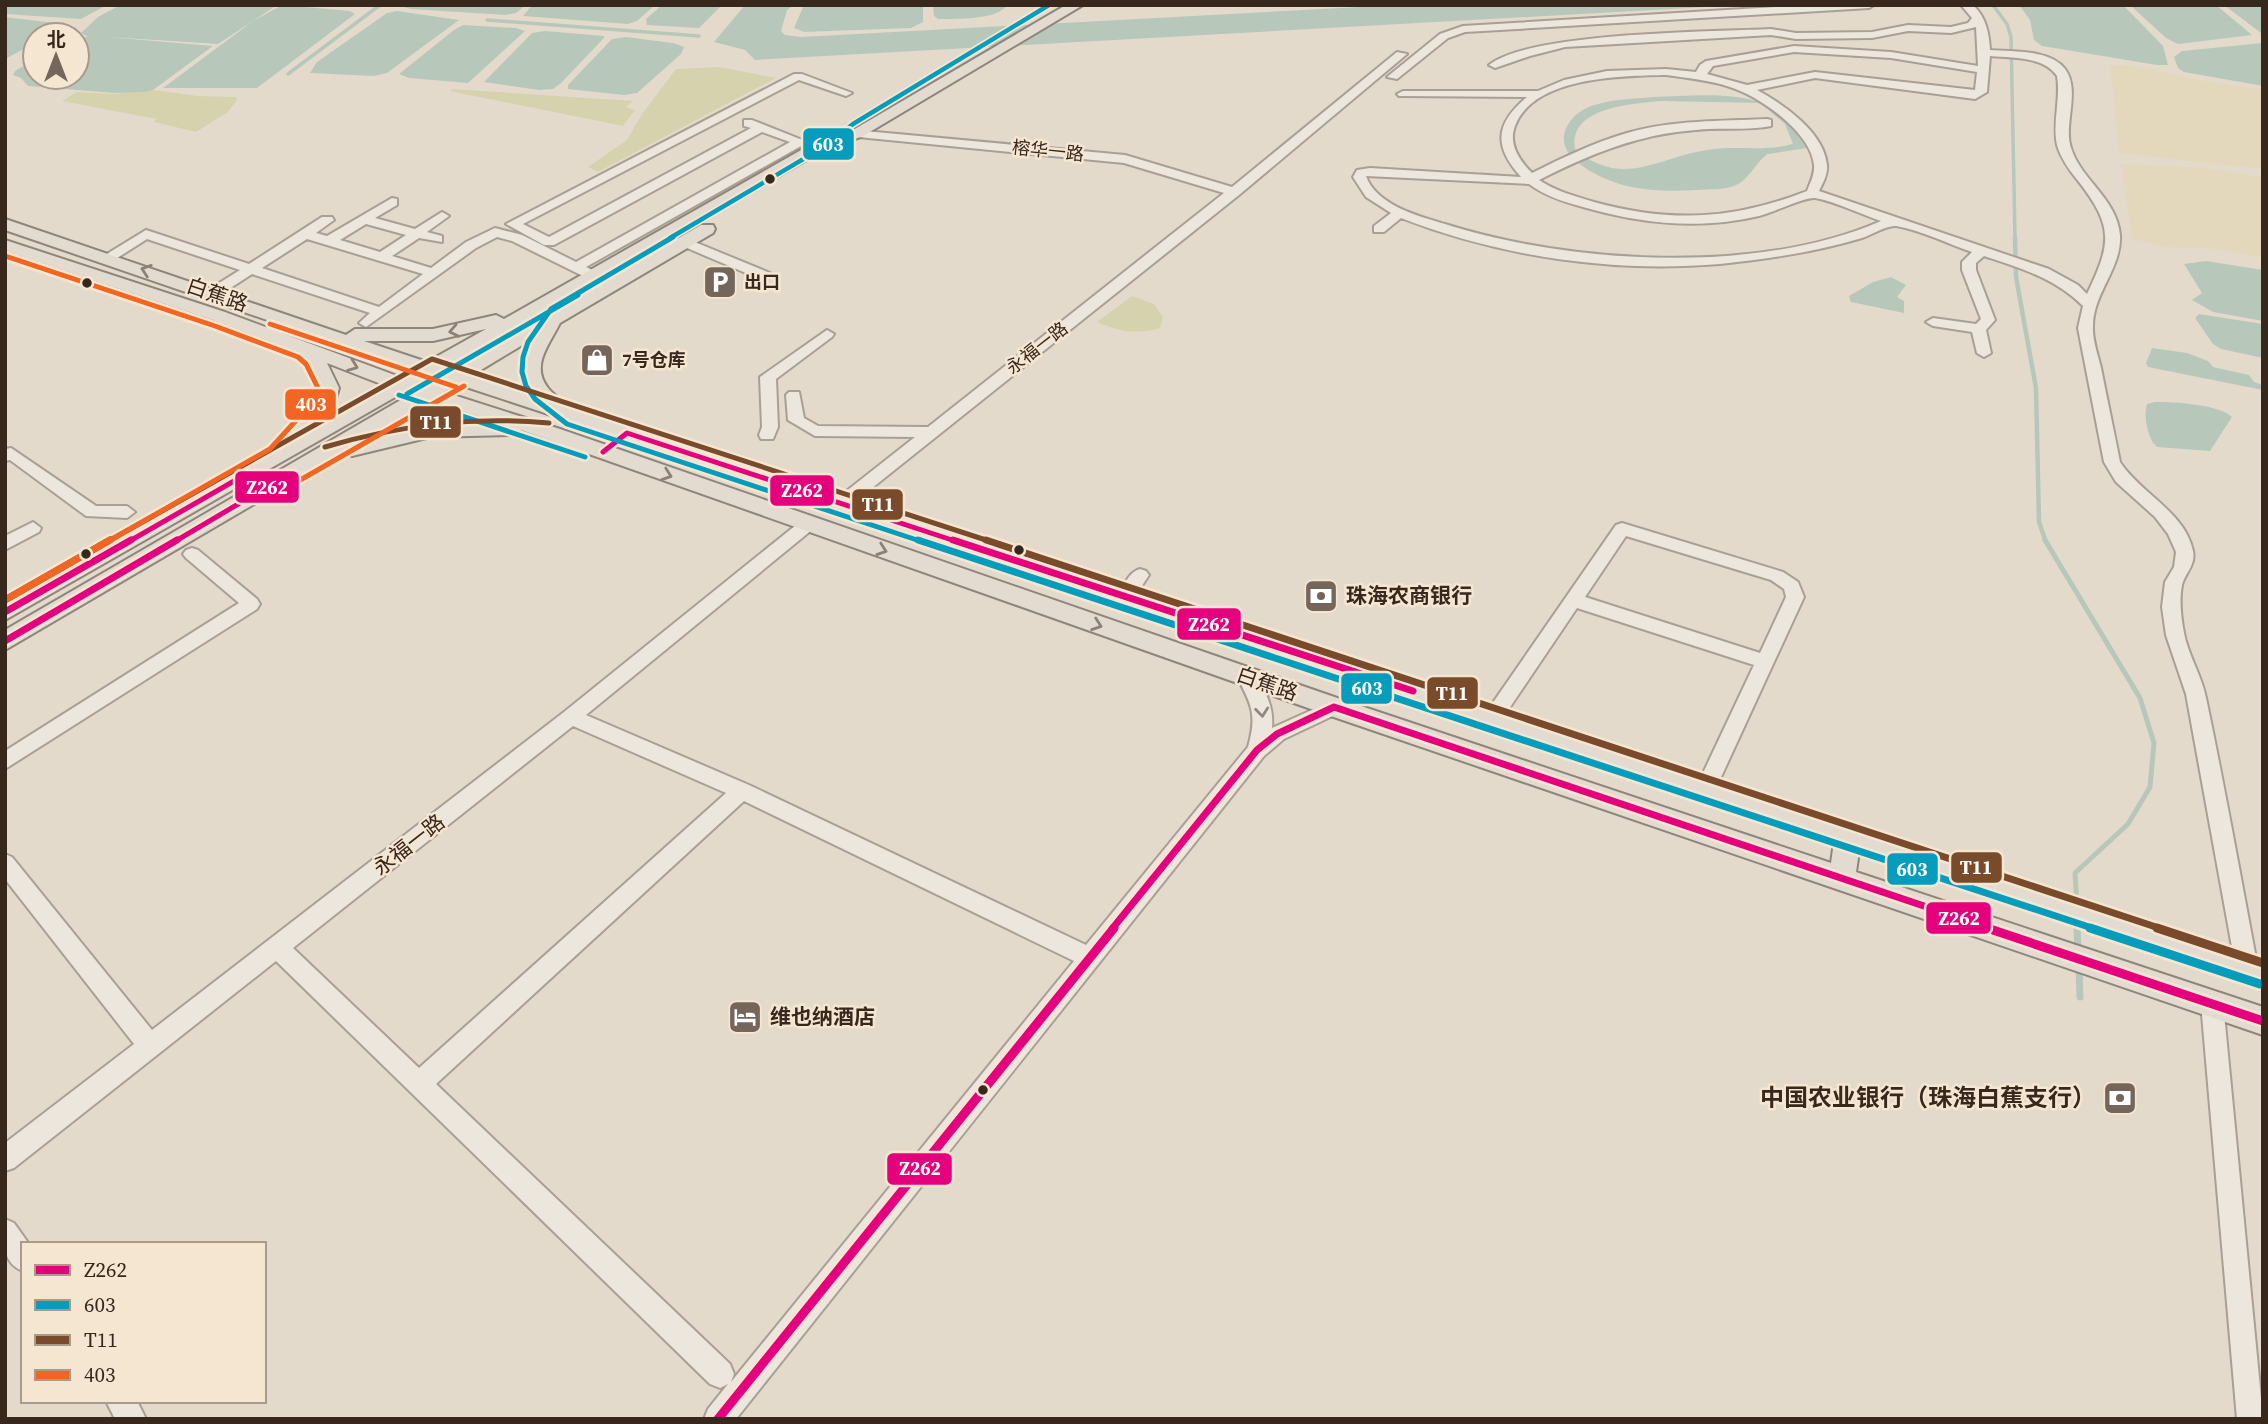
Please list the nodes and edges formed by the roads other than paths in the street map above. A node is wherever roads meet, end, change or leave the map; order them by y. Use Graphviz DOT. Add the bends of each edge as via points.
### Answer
graph roads {
  1 [pos="1076,5"];
  2 [pos="1869,5"];
  3 [pos="1966,5"];
  4 [pos="1064,10"];
  5 [pos="1977,18"];
  6 [pos="1958,29"];
  7 [pos="1872,35"];
  8 [pos="1983,38"];
  9 [pos="1988,53"];
  10 [pos="1401,54"];
  11 [pos="1891,55"];
  12 [pos="1495,65"];
  13 [pos="1983,70"];
  14 [pos="1701,76"];
  15 [pos="1390,78"];
  16 [pos="1747,88"];
  17 [pos="846,93"];
  18 [pos="1403,94"];
  19 [pos="1539,94"];
  20 [pos="724,115"];
  21 [pos="1767,123"];
  22 [pos="766,130"];
  23 [pos="858,133"];
  24 [pos="808,145"];
  25 [pos="1532,179"];
  26 [pos="1234,192"];
  27 [pos="1812,192"];
  28 [pos="392,202"];
  29 [pos="1400,212"];
  30 [pos="442,216"];
  31 [pos="364,219"];
  32 [pos="327,220"];
  33 [pos="1894,220"];
  34 [pos="5,223"];
  35 [pos="1380,229"];
  36 [pos="305,234"];
  37 [pos="416,234"];
  38 [pos="437,239"];
  39 [pos="329,242"];
  40 [pos="685,242"];
  41 [pos="6,246"];
  42 [pos="1981,251"];
  43 [pos="547,253"];
  44 [pos="109,257"];
  45 [pos="382,257"];
  46 [pos="250,269"];
  47 [pos="584,271"];
  48 [pos="434,272"];
  49 [pos="2044,272"];
  50 [pos="2104,272"];
  51 [pos="765,276"];
  52 [pos="571,287"];
  53 [pos="213,293"];
  54 [pos="591,298"];
  55 [pos="542,304"];
  56 [pos="2090,305"];
  57 [pos="380,312"];
  58 [pos="556,318"];
  59 [pos="1933,322"];
  60 [pos="366,323"];
  61 [pos="1979,329"];
  62 [pos="326,332"];
  63 [pos="827,334"];
  64 [pos="304,348"];
  65 [pos="1984,353"];
  66 [pos="431,369"];
  67 [pos="459,377"];
  68 [pos="402,385"];
  69 [pos="428,393"];
  70 [pos="794,395"];
  71 [pos="570,414"];
  72 [pos="932,432"];
  73 [pos="627,433"];
  74 [pos="553,434"];
  75 [pos="767,435"];
  76 [pos="603,452"];
  77 [pos="5,456"];
  78 [pos="277,457"];
  79 [pos="311,462"];
  80 [pos="248,473"];
  81 [pos="267,487"];
  82 [pos="841,504"];
  83 [pos="127,512"];
  84 [pos="807,525"];
  85 [pos="33,528"];
  86 [pos="5,544"];
  87 [pos="192,554"];
  88 [pos="1140,575"];
  89 [pos="1126,596"];
  90 [pos="1573,600"];
  91 [pos="5,612"];
  92 [pos="5,641"];
  93 [pos="1765,662"];
  94 [pos="1246,677"];
  95 [pos="1334,707"];
  96 [pos="571,718"];
  97 [pos="1493,718"];
  98 [pos="1257,750"];
  99 [pos="5,761"];
  100 [pos="1706,788"];
  101 [pos="742,791"];
  102 [pos="1848,836"];
  103 [pos="5,863"];
  104 [pos="1842,878"];
  105 [pos="278,948"];
  106 [pos="1091,958"];
  107 [pos="2255,971"];
  108 [pos="2212,1003"];
  109 [pos="2263,1021"];
  110 [pos="150,1046"];
  111 [pos="419,1084"];
  112 [pos="5,1159"];
  113 [pos="5,1232"];
  114 [pos="21,1255"];
  115 [pos="720,1374"];
  116 [pos="121,1403"];
  117 [pos="132,1419"];
  118 [pos="718,1419"];
  119 [pos="2251,1419"];
  1 -- 4 [label="main road"];
  2 -- 15 [label="street" via="1463,29 1444,36"];
  3 -- 5 [label="street"];
  4 -- 23 [label="main road"];
  5 -- 6 [label="street" via="1972,25"];
  5 -- 8 [label="street"];
  6 -- 7 [label="street" via="1908,27"];
  6 -- 8 [label="street" via="1975,31"];
  7 -- 11 [label="street"];
  7 -- 12 [label="street" via="1771,32 1586,42 1545,48"];
  8 -- 13 [label="street"];
  9 -- 50 [label="street" via="2054,66 2064,78 2063,146 2104,208 2113,231 2112,254"];
  10 -- 26 [label="street, 永福一路"];
  11 -- 13 [label="street"];
  11 -- 14 [label="street" via="1794,49 1710,63"];
  13 -- 16 [label="street" via="1980,92 1975,95 1815,75"];
  14 -- 16 [label="street"];
  14 -- 19 [label="street" via="1611,74"];
  16 -- 27 [label="street" via="1809,138 1821,166"];
  17 -- 20 [label="street" via="798,76"];
  18 -- 19 [label="street"];
  19 -- 25 [label="street" via="1508,127 1512,157"];
  20 -- 22 [label="street"];
  20 -- 22 [label="street" via="513,225 550,242"];
  21 -- 25 [label="street" via="1695,126 1631,136 1592,149"];
  22 -- 24 [label="street"];
  22 -- 43 [label="street"];
  23 -- 24 [label="main road"];
  23 -- 26 [label="street, 榕华一路" via="1125,159"];
  23 -- 40 [label="main road" via="833,154"];
  24 -- 47 [label="main road"];
  25 -- 27 [label="street" via="1543,188 1605,210 1677,221 1742,218"];
  25 -- 29 [label="street" via="1359,175 1373,196"];
  26 -- 72 [label="street, 永福一路"];
  27 -- 33 [label="street"];
  28 -- 31 [label="street"];
  29 -- 33 [label="street" via="1458,233 1523,247 1657,261 1782,253 1838,241"];
  29 -- 35 [label="street"];
  30 -- 37 [label="street"];
  31 -- 37 [label="street"];
  31 -- 39 [label="street"];
  32 -- 36 [label="street"];
  33 -- 42 [label="street"];
  34 -- 44 [label="main road, 白蕉路"];
  36 -- 39 [label="street"];
  36 -- 46 [label="street"];
  37 -- 38 [label="street"];
  37 -- 45 [label="street"];
  39 -- 45 [label="street"];
  40 -- 51 [label="street"];
  40 -- 54 [label="main road"];
  41 -- 64 [label="main road"];
  42 -- 49 [label="street"];
  42 -- 61 [label="street" via="1969,262 1968,272 1986,308 1987,320"];
  43 -- 47 [label="street"];
  43 -- 48 [label="street" via="495,232"];
  44 -- 46 [label="street" via="146,234"];
  53 -- 44 [label="main road, 白蕉路, one-way"];
  45 -- 48 [label="street"];
  46 -- 53 [label="street"];
  46 -- 57 [label="street"];
  47 -- 52 [label="main road"];
  48 -- 57 [label="street"];
  49 -- 50 [label="street" via="2080,277"];
  49 -- 56 [label="street" via="2073,288"];
  50 -- 56 [label="street"];
  52 -- 54 [label="main road"];
  52 -- 55 [label="main road"];
  53 -- 62 [label="main road, 白蕉路"];
  54 -- 58 [label="main road"];
  55 -- 62 [label="main road, one-way" via="433,335"];
  55 -- 66 [label="main road"];
  56 -- 107 [label="street" via="2085,328 2112,463 2161,513 2185,552 2183,568 2174,582 2175,635 2196,694"];
  57 -- 60 [label="street"];
  58 -- 67 [label="main road"];
  58 -- 71 [label="main road" via="536,345 532,378 550,402"];
  59 -- 61 [label="street"];
  61 -- 65 [label="street"];
  62 -- 66 [label="main road, 白蕉路"];
  63 -- 75 [label="street" via="768,377"];
  64 -- 68 [label="main road, one-way"];
  64 -- 78 [label="main road" via="322,369 328,395"];
  66 -- 67 [label="main road, 白蕉路"];
  66 -- 68 [label="main road"];
  67 -- 69 [label="main road"];
  67 -- 71 [label="main road, 白蕉路"];
  68 -- 69 [label="main road"];
  68 -- 78 [label="main road"];
  69 -- 74 [label="main road"];
  69 -- 79 [label="main road"];
  70 -- 72 [label="street" via="796,420 815,432"];
  71 -- 73 [label="main road, 白蕉路"];
  72 -- 82 [label="street, 永福一路"];
  73 -- 76 [label="main road"];
  73 -- 82 [label="main road, 白蕉路"];
  74 -- 76 [label="main road, 白蕉路"];
  74 -- 79 [label="main road" via="453,427 394,436"];
  76 -- 84 [label="main road, 白蕉路, one-way"];
  77 -- 83 [label="street" via="11,453 92,512"];
  78 -- 80 [label="main road"];
  79 -- 81 [label="main road"];
  80 -- 81 [label="main road"];
  80 -- 91 [label="main road"];
  81 -- 92 [label="main road"];
  82 -- 89 [label="main road, 白蕉路"];
  84 -- 94 [label="main road, 白蕉路, one-way"];
  84 -- 96 [label="street, 永福一路"];
  85 -- 86 [label="street"];
  87 -- 99 [label="street" via="251,604"];
  88 -- 89 [label="street"];
  89 -- 97 [label="main road, 白蕉路"];
  90 -- 93 [label="street"];
  90 -- 93 [label="street" via="1622,529 1777,576 1792,586 1795,597"];
  90 -- 97 [label="street"];
  93 -- 100 [label="street"];
  94 -- 95 [label="main road, 白蕉路"];
  94 -- 98 [label="street, one-way" via="1263,708"];
  95 -- 98 [label="street" via="1289,727"];
  95 -- 104 [label="main road, 白蕉路"];
  96 -- 101 [label="street"];
  96 -- 105 [label="street, 永福一路"];
  97 -- 100 [label="main road, 白蕉路"];
  98 -- 106 [label="street"];
  100 -- 102 [label="main road, 白蕉路"];
  101 -- 106 [label="street"];
  101 -- 111 [label="street"];
  102 -- 104 [label="main road"];
  102 -- 107 [label="main road, 白蕉路"];
  103 -- 110 [label="street"];
  104 -- 108 [label="main road, 白蕉路"];
  105 -- 110 [label="street, 永福一路"];
  105 -- 111 [label="street"];
  106 -- 118 [label="street"];
  108 -- 109 [label="main road, 白蕉路"];
  108 -- 119 [label="street"];
  110 -- 112 [label="street, 永福一路"];
  111 -- 115 [label="street"];
  113 -- 114 [label="street"];
  116 -- 117 [label="street"];
}
